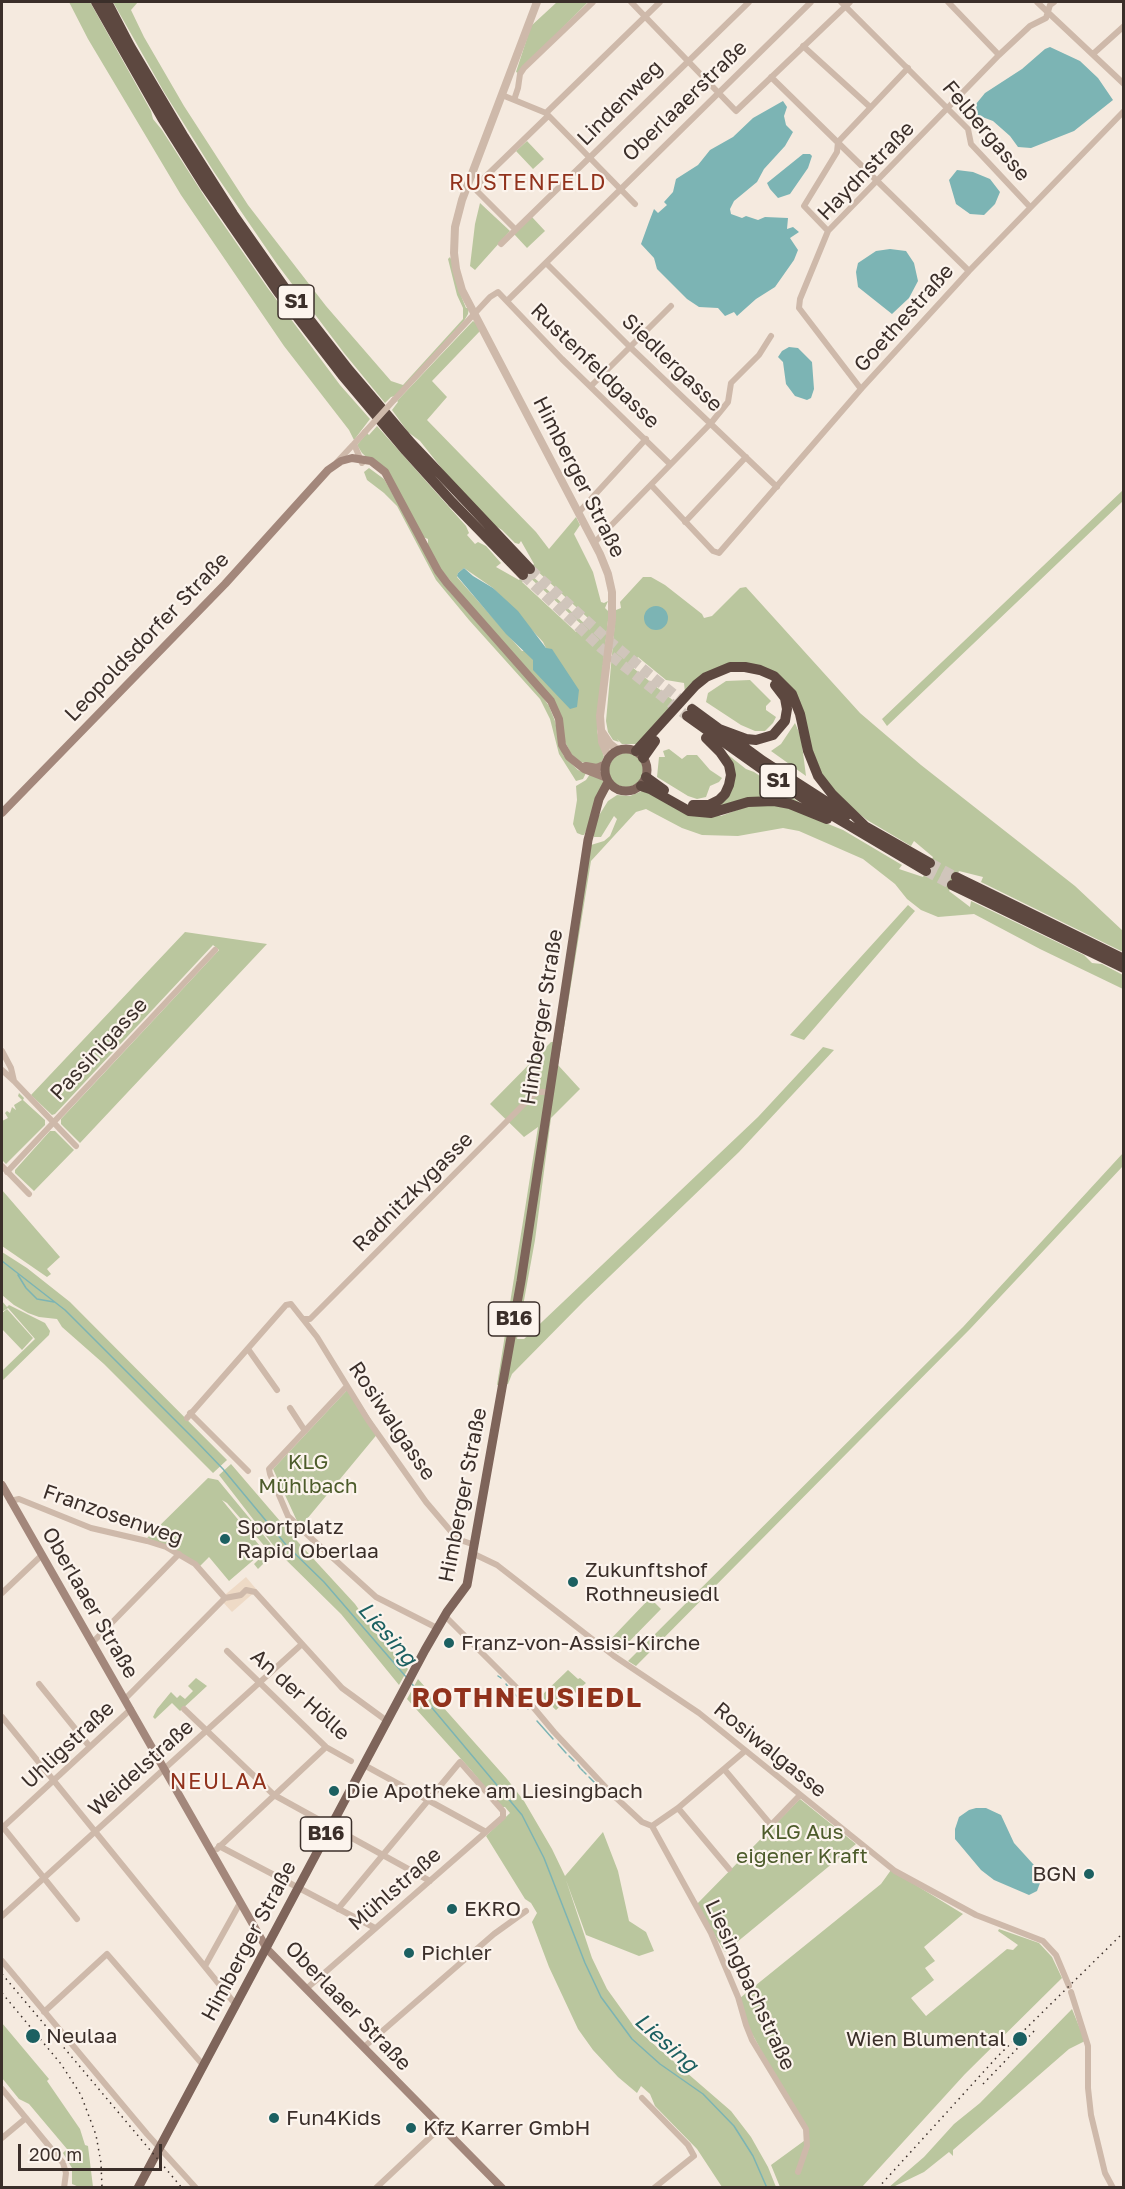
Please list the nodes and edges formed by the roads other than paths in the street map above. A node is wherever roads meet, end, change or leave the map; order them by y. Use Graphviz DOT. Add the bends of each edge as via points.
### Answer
graph roads {
  1 [pos="96,2"];
  2 [pos="106,2"];
  3 [pos="537,2"];
  4 [pos="593,2"];
  5 [pos="631,2"];
  6 [pos="660,2"];
  7 [pos="749,2"];
  8 [pos="811,2"];
  9 [pos="948,2"];
  10 [pos="1037,2"];
  11 [pos="1054,2"];
  12 [pos="845,3"];
  13 [pos="1048,12"];
  14 [pos="645,15"];
  15 [pos="1124,26"];
  16 [pos="803,46"];
  17 [pos="1093,54"];
  18 [pos="999,55"];
  19 [pos="687,60"];
  20 [pos="908,68"];
  21 [pos="771,77"];
  22 [pos="1124,84"];
  23 [pos="718,92"];
  24 [pos="502,95"];
  25 [pos="514,100"];
  26 [pos="870,107"];
  27 [pos="948,108"];
  28 [pos="1124,111"];
  29 [pos="547,115"];
  30 [pos="838,142"];
  31 [pos="589,157"];
  32 [pos="877,181"];
  33 [pos="620,188"];
  34 [pos="635,204"];
  35 [pos="1030,207"];
  36 [pos="515,229"];
  37 [pos="828,231"];
  38 [pos="501,244"];
  39 [pos="546,263"];
  40 [pos="969,271"];
  41 [pos="498,292"];
  42 [pos="507,302"];
  43 [pos="671,306"];
  44 [pos="475,313"];
  45 [pos="771,336"];
  46 [pos="630,347"];
  47 [pos="591,386"];
  48 [pos="861,389"];
  49 [pos="711,423"];
  50 [pos="646,439"];
  51 [pos="354,444"];
  52 [pos="746,457"];
  53 [pos="362,461"];
  54 [pos="345,462"];
  55 [pos="670,464"];
  56 [pos="333,466"];
  57 [pos="317,484"];
  58 [pos="651,485"];
  59 [pos="777,487"];
  60 [pos="579,512"];
  61 [pos="685,522"];
  62 [pos="594,543"];
  63 [pos="691,716"];
  64 [pos="718,729"];
  65 [pos="602,731"];
  66 [pos="619,751"];
  67 [pos="640,755"];
  68 [pos="608,761"];
  69 [pos="581,766"];
  70 [pos="608,780"];
  71 [pos="644,782"];
  72 [pos="617,790"];
  73 [pos="597,808"];
  74 [pos="2,813"];
  75 [pos="866,832"];
  76 [pos="928,867"];
  77 [pos="215,950"];
  78 [pos="1124,959"];
  79 [pos="1124,968"];
  80 [pos="2,1051"];
  81 [pos="2,1070"];
  82 [pos="14,1081"];
  83 [pos="549,1092"];
  84 [pos="53,1122"];
  85 [pos="76,1146"];
  86 [pos="4,1169"];
  87 [pos="29,1194"];
  88 [pos="303,1319"];
  89 [pos="248,1349"];
  90 [pos="347,1386"];
  91 [pos="277,1390"];
  92 [pos="290,1408"];
  93 [pos="305,1431"];
  94 [pos="248,1471"];
  95 [pos="2,1485"];
  96 [pos="10,1501"];
  97 [pos="474,1550"];
  98 [pos="179,1554"];
  99 [pos="42,1555"];
  100 [pos="2,1593"];
  101 [pos="225,1598"];
  102 [pos="447,1617"];
  103 [pos="437,1628"];
  104 [pos="92,1643"];
  105 [pos="302,1644"];
  106 [pos="227,1651"];
  107 [pos="260,1682"];
  108 [pos="39,1684"];
  109 [pos="125,1699"];
  110 [pos="131,1709"];
  111 [pos="184,1709"];
  112 [pos="2,1717"];
  113 [pos="387,1721"];
  114 [pos="207,1731"];
  115 [pos="90,1747"];
  116 [pos="326,1747"];
  117 [pos="745,1751"];
  118 [pos="351,1761"];
  119 [pos="364,1765"];
  120 [pos="724,1769"];
  121 [pos="164,1770"];
  122 [pos="53,1781"];
  123 [pos="274,1795"];
  124 [pos="800,1795"];
  125 [pos="428,1800"];
  126 [pos="678,1808"];
  127 [pos="652,1826"];
  128 [pos="2,1827"];
  129 [pos="330,1827"];
  130 [pos="95,1832"];
  131 [pos="486,1832"];
  132 [pos="219,1846"];
  133 [pos="212,1853"];
  134 [pos="382,1854"];
  135 [pos="729,1869"];
  136 [pos="44,1878"];
  137 [pos="430,1881"];
  138 [pos="298,1888"];
  139 [pos="240,1903"];
  140 [pos="338,1909"];
  141 [pos="526,1911"];
  142 [pos="2,1916"];
  143 [pos="77,1919"];
  144 [pos="375,1928"];
  145 [pos="267,1949"];
  146 [pos="2,1961"];
  147 [pos="205,1966"];
  148 [pos="306,1989"];
  149 [pos="236,2005"];
  150 [pos="44,2012"];
  151 [pos="363,2047"];
  152 [pos="203,2065"];
  153 [pos="2,2089"];
  154 [pos="642,2098"];
  155 [pos="26,2118"];
  156 [pos="441,2127"];
  157 [pos="2,2138"];
  158 [pos="160,2151"];
  159 [pos="798,2172"];
  160 [pos="64,2185"];
  161 [pos="138,2187"];
  162 [pos="196,2187"];
  163 [pos="376,2187"];
  164 [pos="502,2187"];
  165 [pos="654,2187"];
  166 [pos="1113,2187"];
  1 -- 2 [label="highway, S1" via="162,118 278,292 406,451 459,510 526,572 349,370 285,288 184,136"];
  3 -- 24 [label="street, Himberger Straße"];
  4 -- 25 [label="street" via="524,68"];
  5 -- 14 [label="street"];
  6 -- 14 [label="street"];
  7 -- 19 [label="street, Lindenweg"];
  8 -- 23 [label="street, Oberlaaerstraße"];
  9 -- 18 [label="street"];
  10 -- 13 [label="street"];
  11 -- 13 [label="street, Haydnstraße"];
  12 -- 16 [label="street"];
  12 -- 20 [label="street, Felbergasse"];
  13 -- 17 [label="street"];
  13 -- 18 [label="street, Haydnstraße" via="1046,18 1030,26"];
  14 -- 19 [label="street"];
  14 -- 29 [label="street"];
  15 -- 17 [label="street"];
  16 -- 21 [label="street"];
  16 -- 26 [label="street"];
  17 -- 22 [label="street"];
  18 -- 27 [label="street, Haydnstraße"];
  19 -- 23 [label="street"];
  19 -- 31 [label="street, Lindenweg"];
  20 -- 26 [label="street"];
  20 -- 27 [label="street, Felbergasse"];
  21 -- 23 [label="street" via="736,111"];
  21 -- 30 [label="street"];
  23 -- 33 [label="street, Oberlaaerstraße"];
  24 -- 25 [label="street"];
  24 -- 44 [label="street, Himberger Straße" via="455,227 454,252 460,284"];
  25 -- 29 [label="street"];
  26 -- 30 [label="street"];
  27 -- 32 [label="street, Haydnstraße"];
  27 -- 35 [label="street, Felbergasse" via="968,129 971,144"];
  28 -- 35 [label="street, Goethestraße"];
  29 -- 31 [label="street"];
  29 -- 36 [label="street" via="480,182 477,191"];
  30 -- 32 [label="street"];
  30 -- 37 [label="street" via="837,152 804,206"];
  31 -- 33 [label="street"];
  31 -- 36 [label="street, Lindenweg"];
  32 -- 37 [label="street, Haydnstraße"];
  32 -- 40 [label="street"];
  33 -- 34 [label="street"];
  33 -- 39 [label="street, Oberlaaerstraße"];
  35 -- 40 [label="street, Goethestraße"];
  36 -- 38 [label="street, Lindenweg"];
  37 -- 48 [label="street, Haydnstraße" via="799,308"];
  39 -- 42 [label="street, Oberlaaerstraße"];
  39 -- 46 [label="street, Siedlergasse"];
  40 -- 48 [label="street, Goethestraße"];
  41 -- 42 [label="street, Rustenfeldgasse"];
  41 -- 44 [label="street, Leopoldsdorfer Straße"];
  42 -- 47 [label="street, Rustenfeldgasse"];
  43 -- 46 [label="street"];
  44 -- 51 [label="street, Leopoldsdorfer Straße, bridge"];
  44 -- 60 [label="street, Himberger Straße"];
  45 -- 49 [label="street" via="759,355 731,383 728,402"];
  46 -- 47 [label="street"];
  46 -- 49 [label="street, Siedlergasse"];
  47 -- 50 [label="street, Rustenfeldgasse"];
  48 -- 59 [label="street, Goethestraße"];
  49 -- 52 [label="street, Siedlergasse"];
  49 -- 55 [label="street"];
  50 -- 55 [label="street, Rustenfeldgasse"];
  50 -- 60 [label="street"];
  51 -- 53 [label="street"];
  51 -- 54 [label="street, Leopoldsdorfer Straße"];
  51 -- 56 [label="street, Leopoldsdorfer Straße"];
  52 -- 59 [label="street, Siedlergasse"];
  52 -- 61 [label="street"];
  53 -- 54 [label="main road"];
  53 -- 69 [label="main road" via="380,467 447,583 551,701 559,719 564,751"];
  54 -- 56 [label="main road, Leopoldsdorfer Straße"];
  54 -- 57 [label="main road, Leopoldsdorfer Straße"];
  55 -- 58 [label="street"];
  56 -- 57 [label="main road, Leopoldsdorfer Straße"];
  57 -- 74 [label="main road, Leopoldsdorfer Straße"];
  58 -- 61 [label="street"];
  58 -- 62 [label="street"];
  59 -- 61 [label="street, Goethestraße" via="717,554"];
  60 -- 62 [label="street, Himberger Straße"];
  62 -- 65 [label="street, Himberger Straße" via="608,574 613,606 600,716"];
  63 -- 64 [label="highway, S1"];
  63 -- 71 [label="highway" via="700,733 729,765 731,776 725,794 709,805 691,805"];
  63 -- 75 [label="highway, S1" via="801,797"];
  64 -- 67 [label="highway" via="746,739 765,739 785,721 785,698 758,675 745,672 719,676 700,689"];
  64 -- 75 [label="highway, S1"];
  65 -- 66 [label="street"];
  65 -- 68 [label="street, Himberger Straße"];
  66 -- 67 [label="main road" via="625,749"];
  66 -- 68 [label="main road"];
  67 -- 71 [label="main road" via="647,767"];
  67 -- 75 [label="highway" via="706,677 730,667 760,670 779,680 792,694 818,776"];
  68 -- 69 [label="main road" via="597,768"];
  68 -- 70 [label="main road"];
  69 -- 70 [label="main road"];
  70 -- 72 [label="main road"];
  70 -- 73 [label="main road, Himberger Straße / B16"];
  71 -- 72 [label="main road" via="630,792"];
  71 -- 75 [label="highway" via="689,811 711,813 761,800 774,801"];
  72 -- 73 [label="main road"];
  73 -- 83 [label="main road, Himberger Straße / B16" via="588,840"];
  75 -- 76 [label="highway, S1"];
  77 -- 84 [label="street, Passinigasse"];
  78 -- 79 [label="highway" via="954,881"];
  80 -- 82 [label="street"];
  81 -- 82 [label="street"];
  82 -- 84 [label="street"];
  83 -- 88 [label="street, Radnitzkygasse" via="532,1096 310,1319"];
  83 -- 97 [label="main road, Himberger Straße / B16"];
  84 -- 85 [label="street"];
  84 -- 86 [label="street, Passinigasse"];
  86 -- 87 [label="street"];
  88 -- 89 [label="street, Rosiwalgasse" via="291,1304 286,1305"];
  88 -- 90 [label="street, Rosiwalgasse"];
  89 -- 91 [label="street"];
  89 -- 94 [label="street" via="189,1415"];
  90 -- 93 [label="street"];
  90 -- 97 [label="street, Rosiwalgasse" via="397,1463 444,1525"];
  92 -- 93 [label="street"];
  93 -- 103 [label="street" via="269,1469 288,1516 376,1597"];
  95 -- 96 [label="main road, Oberlaaer Straße"];
  96 -- 98 [label="street, Franzosenweg" via="19,1499 91,1528 147,1541"];
  96 -- 99 [label="main road, Oberlaaer Straße"];
  97 -- 102 [label="main road, Himberger Straße / B16" via="466,1588"];
  97 -- 117 [label="street, Rosiwalgasse"];
  98 -- 101 [label="street, Franzosenweg" via="195,1564"];
  98 -- 104 [label="street"];
  99 -- 100 [label="street"];
  99 -- 104 [label="main road, Oberlaaer Straße"];
  101 -- 105 [label="street" via="246,1590 255,1592"];
  101 -- 109 [label="street"];
  102 -- 103 [label="main road, Himberger Straße / B16"];
  102 -- 127 [label="street, Liesingbachstraße" via="606,1787 642,1822"];
  103 -- 113 [label="main road, Himberger Straße / B16"];
  104 -- 109 [label="main road, Oberlaaer Straße"];
  105 -- 107 [label="street, Weidelstraße"];
  105 -- 113 [label="street" via="342,1688"];
  106 -- 107 [label="street, An der Hölle"];
  107 -- 114 [label="street, Weidelstraße"];
  107 -- 116 [label="street, An der Hölle"];
  108 -- 115 [label="street"];
  109 -- 110 [label="main road, Oberlaaer Straße"];
  110 -- 115 [label="street, Uhligstraße"];
  110 -- 121 [label="main road, Oberlaaer Straße"];
  111 -- 114 [label="street"];
  112 -- 122 [label="street"];
  113 -- 119 [label="main road, Himberger Straße / B16"];
  114 -- 121 [label="street, Weidelstraße"];
  114 -- 123 [label="street"];
  115 -- 122 [label="street, Uhligstraße"];
  116 -- 118 [label="street, An der Hölle"];
  116 -- 123 [label="street"];
  117 -- 120 [label="street"];
  117 -- 124 [label="street, Rosiwalgasse"];
  119 -- 125 [label="street"];
  119 -- 129 [label="main road, Himberger Straße / B16"];
  120 -- 124 [label="street" via="771,1825"];
  120 -- 126 [label="street"];
  121 -- 130 [label="street, Weidelstraße"];
  121 -- 133 [label="main road, Oberlaaer Straße"];
  122 -- 128 [label="street, Uhligstraße"];
  122 -- 130 [label="street"];
  123 -- 129 [label="street"];
  123 -- 132 [label="street"];
  124 -- 166 [label="street, Rosiwalgasse" via="910,1880 976,1916 1043,1941 1056,1955 1088,2046 1091,2115 1105,2173"];
  125 -- 131 [label="street"];
  125 -- 131 [label="street, Mühlstraße" via="460,1762 504,1814"];
  125 -- 134 [label="street"];
  126 -- 127 [label="street"];
  126 -- 135 [label="street"];
  127 -- 159 [label="street, Liesingbachstraße" via="711,1933 752,2040 806,2129 807,2145"];
  128 -- 136 [label="street"];
  129 -- 134 [label="street"];
  129 -- 138 [label="main road, Himberger Straße / B16"];
  130 -- 136 [label="street, Weidelstraße"];
  130 -- 147 [label="street"];
  131 -- 137 [label="street, Mühlstraße"];
  132 -- 133 [label="street"];
  132 -- 138 [label="street"];
  133 -- 139 [label="main road, Oberlaaer Straße"];
  134 -- 137 [label="street"];
  134 -- 140 [label="street"];
  136 -- 142 [label="street, Weidelstraße"];
  136 -- 143 [label="street"];
  137 -- 144 [label="street, Mühlstraße"];
  138 -- 140 [label="street"];
  138 -- 145 [label="main road, Himberger Straße / B16"];
  139 -- 145 [label="main road, Oberlaaer Straße"];
  139 -- 147 [label="street"];
  140 -- 144 [label="street"];
  141 -- 151 [label="street"];
  144 -- 148 [label="street, Mühlstraße"];
  145 -- 148 [label="main road, Oberlaaer Straße"];
  145 -- 149 [label="main road, Himberger Straße / B16"];
  146 -- 150 [label="street"];
  147 -- 149 [label="street"];
  148 -- 151 [label="main road, Oberlaaer Straße"];
  149 -- 152 [label="main road, Himberger Straße / B16"];
  150 -- 152 [label="street" via="107,1954"];
  150 -- 158 [label="street"];
  151 -- 156 [label="main road, Oberlaaer Straße"];
  152 -- 158 [label="main road, Himberger Straße / B16"];
  153 -- 155 [label="street"];
  154 -- 165 [label="street" via="694,2156"];
  155 -- 157 [label="street"];
  155 -- 160 [label="street" via="63,2163"];
  156 -- 163 [label="street"];
  156 -- 164 [label="main road, Oberlaaer Straße"];
  158 -- 161 [label="main road, B16"];
  158 -- 162 [label="street"];
}
